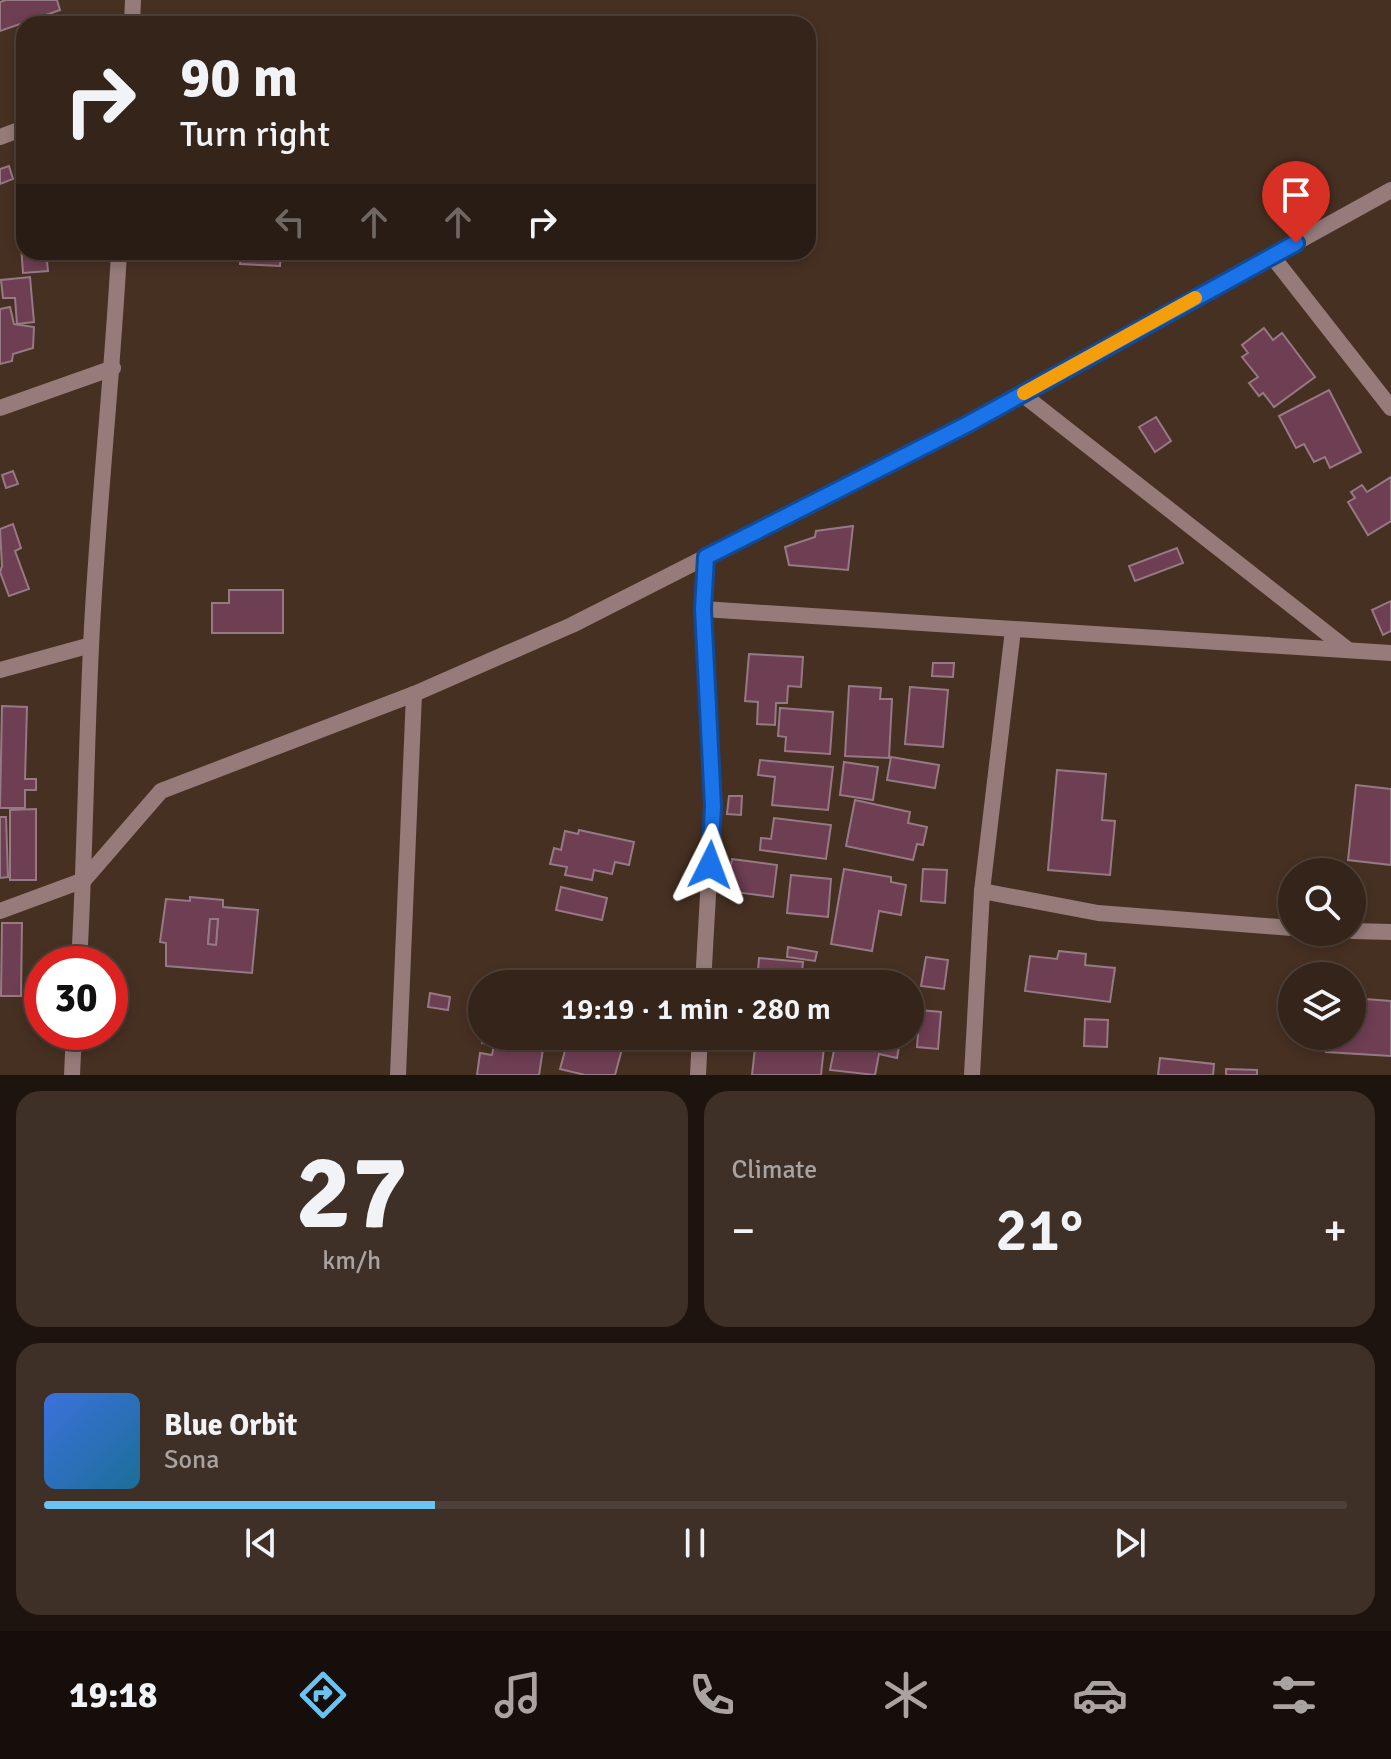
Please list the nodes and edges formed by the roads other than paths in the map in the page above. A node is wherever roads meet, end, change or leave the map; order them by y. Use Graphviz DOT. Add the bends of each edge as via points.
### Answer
graph roads {
  1 [pos="1391,190"];
  2 [pos="1272,256"];
  3 [pos="119,260"];
  4 [pos="113,368"];
  5 [pos="1022,394"];
  6 [pos="0,408"];
  7 [pos="1391,408"];
  8 [pos="706,557"];
  9 [pos="703,609"];
  10 [pos="1013,630"];
  11 [pos="91,645"];
  12 [pos="1347,649"];
  13 [pos="1391,653"];
  14 [pos="0,670"];
  15 [pos="414,694"];
  16 [pos="84,880"];
  17 [pos="982,891"];
  18 [pos="0,911"];
  19 [pos="1278,927"];
  20 [pos="1366,931"];
  21 [pos="1391,932"];
  22 [pos="80,946"];
  23 [pos="704,970"];
  24 [pos="73,1050"];
  25 [pos="699,1050"];
  26 [pos="72,1075"];
  27 [pos="398,1075"];
  28 [pos="698,1075"];
  29 [pos="972,1075"];
  1 -- 2 [label="street"];
  2 -- 5 [label="street"];
  2 -- 7 [label="street"];
  3 -- 4 [label="street"];
  4 -- 6 [label="street"];
  4 -- 11 [label="street"];
  5 -- 8 [label="street"];
  5 -- 12 [label="street"];
  8 -- 9 [label="street"];
  8 -- 15 [label="street" via="572,625"];
  9 -- 10 [label="street"];
  9 -- 23 [label="street" via="713,806"];
  10 -- 12 [label="street"];
  10 -- 17 [label="street"];
  11 -- 14 [label="street"];
  11 -- 16 [label="street"];
  12 -- 13 [label="street"];
  15 -- 16 [label="street" via="161,791"];
  15 -- 27 [label="street"];
  16 -- 18 [label="street"];
  16 -- 22 [label="street"];
  17 -- 19 [label="street" via="1098,913"];
  17 -- 29 [label="street"];
  20 -- 21 [label="street"];
  24 -- 26 [label="street"];
  25 -- 28 [label="street"];
}
